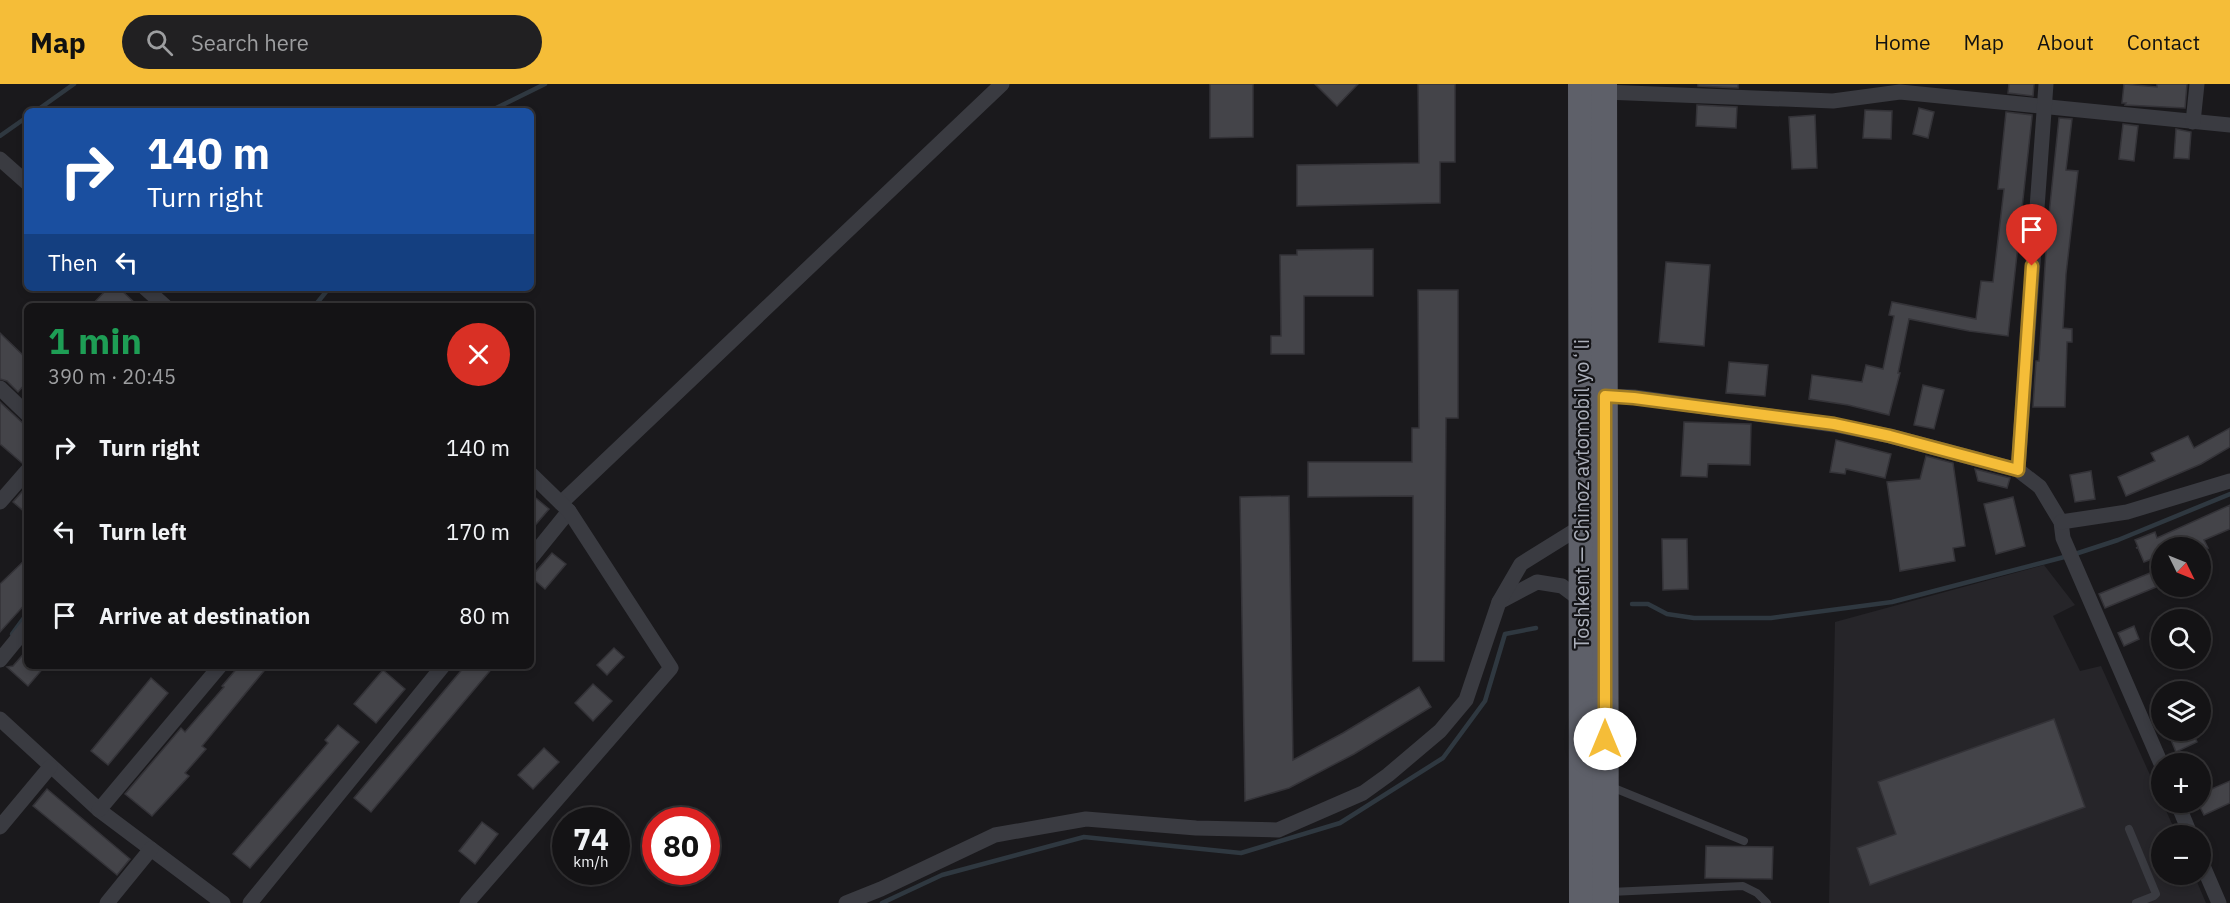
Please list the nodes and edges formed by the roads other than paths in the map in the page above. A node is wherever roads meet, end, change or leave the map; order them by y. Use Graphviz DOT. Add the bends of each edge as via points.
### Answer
graph roads {
  1 [pos="1002,84"];
  2 [pos="2046,84"];
  3 [pos="2197,84"];
  4 [pos="1597,87"];
  5 [pos="1892,89"];
  6 [pos="2044,107"];
  7 [pos="2193,122"];
  8 [pos="2230,125"];
  9 [pos="1593,147"];
  10 [pos="0,159"];
  11 [pos="24,180"];
  12 [pos="148,291"];
  13 [pos="162,303"];
  14 [pos="0,388"];
  15 [pos="1605,396"];
  16 [pos="24,411"];
  17 [pos="2018,470"];
  18 [pos="24,474"];
  19 [pos="534,477"];
  20 [pos="2230,481"];
  21 [pos="0,502"];
  22 [pos="565,507"];
  23 [pos="2061,522"];
  24 [pos="1582,526"];
  25 [pos="534,554"];
  26 [pos="1582,601"];
  27 [pos="1498,602"];
  28 [pos="24,631"];
  29 [pos="0,660"];
  30 [pos="217,669"];
  31 [pos="441,669"];
  32 [pos="0,719"];
  33 [pos="2156,753"];
  34 [pos="50,767"];
  35 [pos="1606,784"];
  36 [pos="99,810"];
  37 [pos="0,827"];
  38 [pos="2129,829"];
  39 [pos="1744,840"];
  40 [pos="151,849"];
  41 [pos="2211,884"];
  42 [pos="1606,897"];
  43 [pos="107,903"];
  44 [pos="223,903"];
  45 [pos="250,903"];
  46 [pos="467,903"];
  47 [pos="846,903"];
  48 [pos="1582,903"];
  49 [pos="1767,903"];
  50 [pos="2136,903"];
  51 [pos="2219,903"];
  1 -- 22 [label="street"];
  2 -- 6 [label="street"];
  3 -- 7 [label="street"];
  4 -- 5 [label="street" via="1833,101"];
  4 -- 9 [label="highway, Toshkent — Chinoz avtomobil yoʻli"];
  5 -- 6 [label="street"];
  6 -- 7 [label="street"];
  6 -- 17 [label="street"];
  7 -- 8 [label="street"];
  9 -- 15 [label="highway, Toshkent — Chinoz avtomobil yoʻli"];
  9 -- 24 [label="highway, Toshkent — Chinoz avtomobil yoʻli"];
  10 -- 11 [label="street"];
  12 -- 13 [label="street"];
  14 -- 16 [label="street"];
  15 -- 17 [label="street" via="1834,424"];
  15 -- 35 [label="highway, Toshkent — Chinoz avtomobil yoʻli"];
  17 -- 23 [label="street" via="2040,487"];
  18 -- 21 [label="street"];
  19 -- 22 [label="street"];
  20 -- 23 [label="street" via="2127,512"];
  22 -- 25 [label="street"];
  22 -- 46 [label="street" via="670,668"];
  23 -- 33 [label="street" via="2063,538"];
  24 -- 26 [label="highway, Toshkent — Chinoz avtomobil yoʻli"];
  24 -- 27 [label="street" via="1521,564"];
  26 -- 27 [label="street" via="1562,586 1537,582"];
  26 -- 48 [label="highway, Toshkent — Chinoz avtomobil yoʻli"];
  27 -- 47 [label="street" via="1466,700 1440,731 1363,793 1278,830 1086,819 995,835"];
  28 -- 29 [label="street"];
  30 -- 36 [label="street"];
  31 -- 45 [label="street"];
  32 -- 34 [label="street"];
  34 -- 36 [label="street"];
  34 -- 37 [label="street"];
  35 -- 39 [label="lane"];
  35 -- 42 [label="highway, Toshkent — Chinoz avtomobil yoʻli"];
  36 -- 40 [label="street"];
  38 -- 50 [label="lane" via="2156,894"];
  40 -- 43 [label="street"];
  40 -- 44 [label="street"];
  41 -- 51 [label="street"];
  42 -- 49 [label="lane" via="1743,886"];
}
